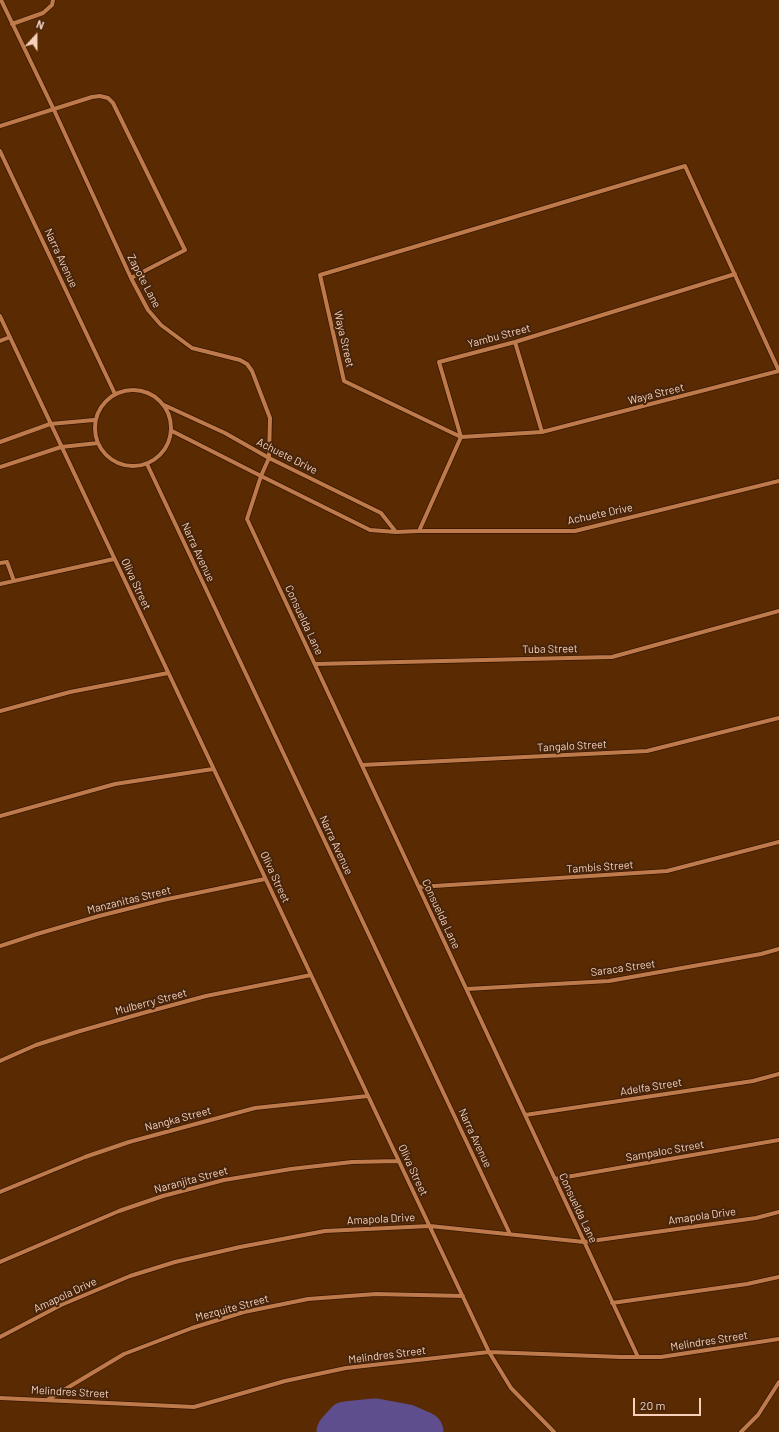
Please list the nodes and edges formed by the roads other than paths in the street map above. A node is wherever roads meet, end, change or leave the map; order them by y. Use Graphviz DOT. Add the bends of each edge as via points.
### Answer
graph roads {
  1 [pos="1,0"];
  2 [pos="53,0"];
  3 [pos="12,24"];
  4 [pos="54,110"];
  5 [pos="0,126"];
  6 [pos="0,151"];
  7 [pos="735,274"];
  8 [pos="131,278"];
  9 [pos="0,316"];
  10 [pos="10,337"];
  11 [pos="0,341"];
  12 [pos="515,342"];
  13 [pos="779,371"];
  14 [pos="115,394"];
  15 [pos="164,405"];
  16 [pos="94,420"];
  17 [pos="50,424"];
  18 [pos="172,431"];
  19 [pos="542,432"];
  20 [pos="461,437"];
  21 [pos="0,442"];
  22 [pos="98,443"];
  23 [pos="62,447"];
  24 [pos="269,458"];
  25 [pos="147,464"];
  26 [pos="0,467"];
  27 [pos="260,476"];
  28 [pos="779,482"];
  29 [pos="419,531"];
  30 [pos="396,532"];
  31 [pos="114,558"];
  32 [pos="0,564"];
  33 [pos="14,581"];
  34 [pos="0,584"];
  35 [pos="779,611"];
  36 [pos="315,664"];
  37 [pos="168,673"];
  38 [pos="0,711"];
  39 [pos="779,718"];
  40 [pos="362,766"];
  41 [pos="213,769"];
  42 [pos="0,816"];
  43 [pos="779,842"];
  44 [pos="266,879"];
  45 [pos="419,887"];
  46 [pos="0,946"];
  47 [pos="779,949"];
  48 [pos="311,976"];
  49 [pos="466,989"];
  50 [pos="0,1061"];
  51 [pos="779,1074"];
  52 [pos="368,1096"];
  53 [pos="525,1115"];
  54 [pos="779,1140"];
  55 [pos="399,1161"];
  56 [pos="554,1179"];
  57 [pos="0,1192"];
  58 [pos="779,1212"];
  59 [pos="430,1226"];
  60 [pos="510,1234"];
  61 [pos="584,1242"];
  62 [pos="0,1262"];
  63 [pos="779,1277"];
  64 [pos="463,1296"];
  65 [pos="612,1303"];
  66 [pos="0,1337"];
  67 [pos="779,1339"];
  68 [pos="489,1352"];
  69 [pos="638,1357"];
  70 [pos="779,1382"];
  71 [pos="0,1398"];
  72 [pos="47,1400"];
  73 [pos="554,1432"];
  74 [pos="741,1432"];
  1 -- 3 [label="street, Zapote Lane"];
  2 -- 3 [label="street" via="52,5 43,13"];
  3 -- 4 [label="street, Zapote Lane"];
  4 -- 5 [label="street"];
  4 -- 8 [label="street, Zapote Lane"];
  4 -- 8 [label="street" via="100,96 108,98 113,103 185,250"];
  6 -- 14 [label="street, Narra Avenue"];
  7 -- 12 [label="street, Yambu Street"];
  7 -- 13 [label="street"];
  7 -- 20 [label="street, Waya Street" via="685,166 320,275 344,381"];
  8 -- 24 [label="street, Zapote Lane" via="148,310 161,325 178,338 192,348 247,364 270,418"];
  9 -- 10 [label="street, Oliva Street"];
  10 -- 11 [label="street"];
  10 -- 17 [label="street, Oliva Street"];
  12 -- 19 [label="street"];
  12 -- 20 [label="street, Yambu Street" via="439,362"];
  13 -- 19 [label="street, Waya Street"];
  14 -- 15 [label="street" via="140,391 157,398"];
  14 -- 16 [label="street" via="103,403"];
  15 -- 18 [label="street"];
  15 -- 24 [label="street, Achuete Drive" via="225,433"];
  16 -- 17 [label="street"];
  16 -- 22 [label="street"];
  17 -- 21 [label="street"];
  17 -- 23 [label="street, Oliva Street"];
  18 -- 25 [label="street" via="164,452"];
  18 -- 27 [label="street, Achuete Drive"];
  19 -- 20 [label="street, Waya Street"];
  20 -- 29 [label="street"];
  22 -- 23 [label="street"];
  22 -- 25 [label="street" via="109,457 121,464"];
  23 -- 26 [label="street"];
  23 -- 31 [label="street, Oliva Street"];
  24 -- 27 [label="street, Consuelda Lane"];
  24 -- 30 [label="street, Achuete Drive" via="381,513"];
  25 -- 60 [label="street, Narra Avenue"];
  27 -- 30 [label="street, Achuete Drive" via="370,530"];
  27 -- 36 [label="street, Consuelda Lane" via="247,519"];
  28 -- 29 [label="street, Achuete Drive" via="576,531"];
  29 -- 30 [label="street, Achuete Drive"];
  31 -- 33 [label="street"];
  31 -- 37 [label="street, Oliva Street"];
  32 -- 33 [label="street" via="7,562"];
  33 -- 34 [label="street"];
  35 -- 36 [label="street, Tuba Street" via="612,657"];
  36 -- 40 [label="street, Consuelda Lane"];
  37 -- 38 [label="street" via="70,692"];
  37 -- 41 [label="street, Oliva Street"];
  39 -- 40 [label="street, Tangalo Street" via="647,751"];
  40 -- 45 [label="street, Consuelda Lane"];
  41 -- 42 [label="street" via="115,784"];
  41 -- 44 [label="street, Oliva Street"];
  43 -- 45 [label="street, Tambis Street" via="668,871"];
  44 -- 46 [label="street, Manzanitas Street" via="163,900"];
  44 -- 48 [label="street, Oliva Street"];
  45 -- 49 [label="street, Consuelda Lane"];
  47 -- 49 [label="street, Saraca Street" via="609,981"];
  48 -- 50 [label="street, Mulberry Street" via="206,996 143,1013 44,1043"];
  48 -- 52 [label="street, Oliva Street"];
  49 -- 53 [label="street, Consuelda Lane"];
  51 -- 53 [label="street, Adelfa Street" via="753,1081"];
  52 -- 55 [label="street, Oliva Street"];
  52 -- 57 [label="street, Nangka Street" via="255,1108 129,1142"];
  53 -- 56 [label="street, Consuelda Lane"];
  54 -- 56 [label="street, Sampaloc Street"];
  55 -- 59 [label="street, Oliva Street"];
  55 -- 62 [label="street, Naranjita Street" via="352,1162 224,1180 119,1211"];
  56 -- 61 [label="street, Consuelda Lane"];
  58 -- 61 [label="street, Amapola Drive" via="756,1218"];
  59 -- 60 [label="street, Amapola Drive"];
  59 -- 64 [label="street, Oliva Street"];
  59 -- 66 [label="street, Amapola Drive" via="325,1231 175,1262 130,1276 61,1305"];
  60 -- 61 [label="street, Amapola Drive"];
  61 -- 65 [label="street, Consuelda Lane"];
  63 -- 65 [label="street"];
  64 -- 68 [label="street, Oliva Street"];
  64 -- 72 [label="street, Mezquite Street" via="376,1294 308,1300 244,1312 192,1328 124,1354"];
  65 -- 69 [label="street, Consuelda Lane"];
  67 -- 69 [label="street, Melindres Street" via="661,1357"];
  68 -- 69 [label="street, Melindres Street"];
  68 -- 72 [label="street, Melindres Street" via="346,1368 285,1381 194,1408"];
  68 -- 73 [label="street, Oliva Street" via="511,1388"];
  70 -- 74 [label="street" via="758,1415"];
  71 -- 72 [label="street, Melindres Street"];
}
